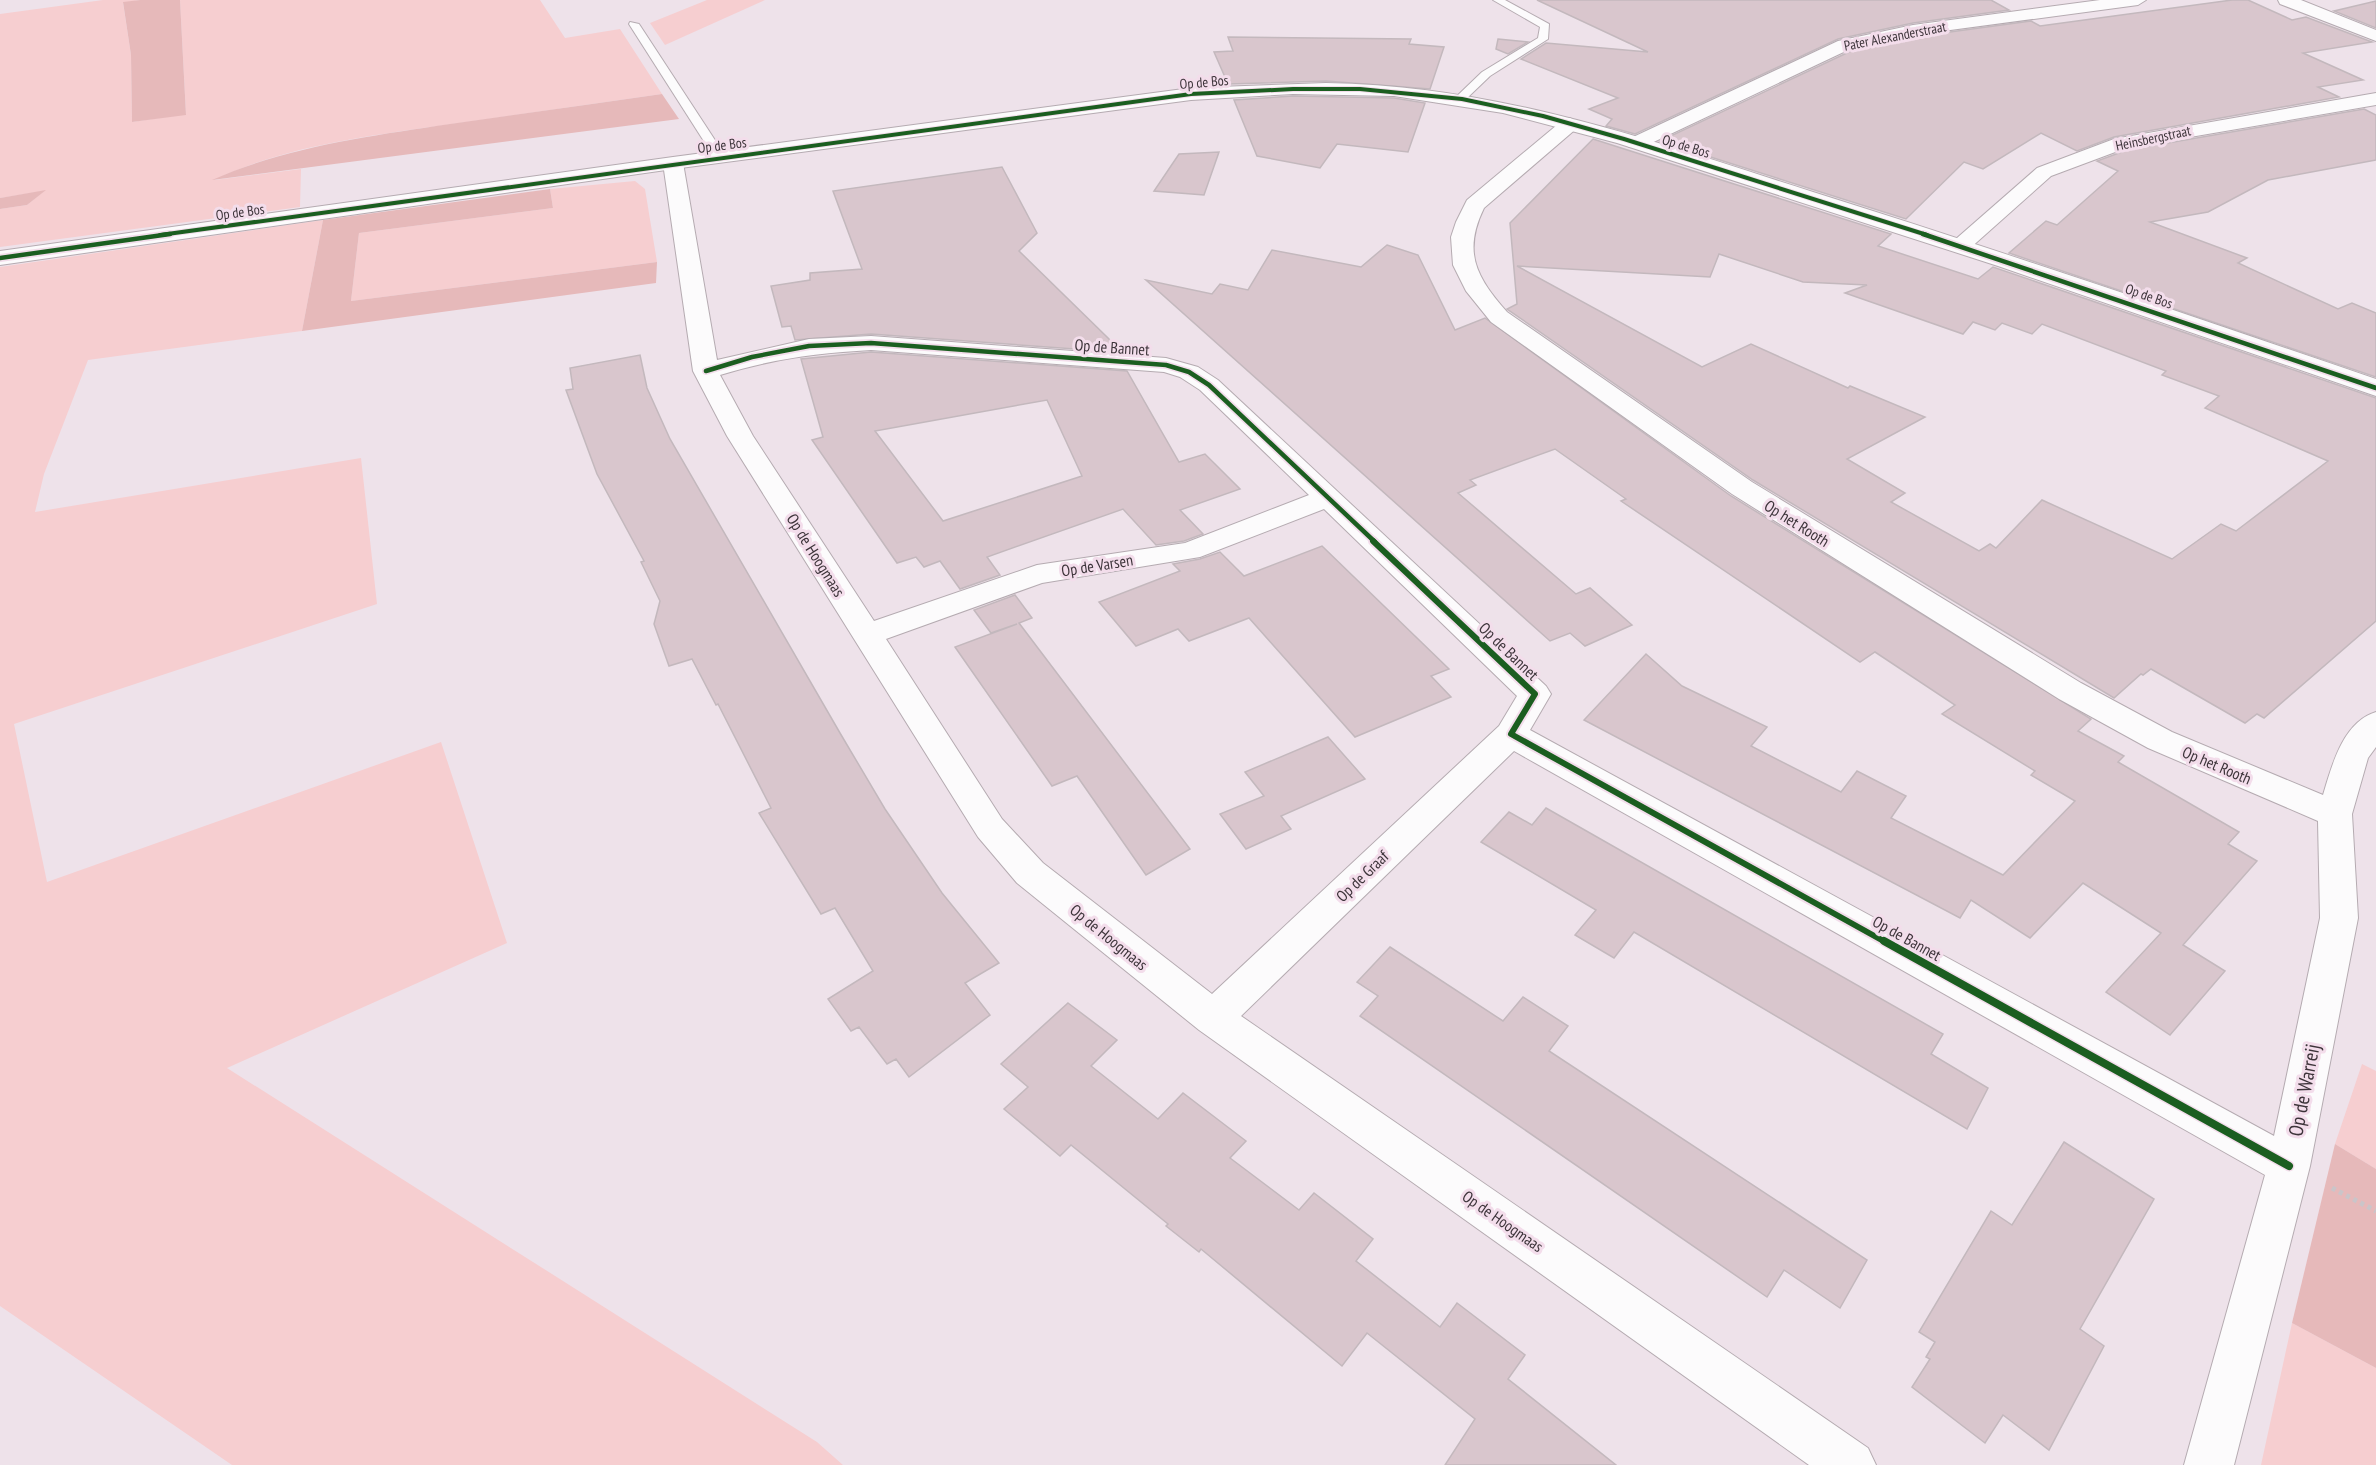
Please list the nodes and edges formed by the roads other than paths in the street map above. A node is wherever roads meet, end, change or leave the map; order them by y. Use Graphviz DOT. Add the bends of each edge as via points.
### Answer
graph roads {
  1 [pos="1498,0"];
  2 [pos="2138,0"];
  3 [pos="2286,0"];
  4 [pos="634,24"];
  5 [pos="2376,36"];
  6 [pos="1461,98"];
  7 [pos="2376,99"];
  8 [pos="1570,124"];
  9 [pos="1636,143"];
  10 [pos="720,157"];
  11 [pos="673,163"];
  12 [pos="1960,245"];
  13 [pos="0,258"];
  14 [pos="706,371"];
  15 [pos="2376,388"];
  16 [pos="1328,498"];
  17 [pos="866,635"];
  18 [pos="2376,724"];
  19 [pos="1511,734"];
  20 [pos="2336,814"];
  21 [pos="1213,1018"];
  22 [pos="2289,1166"];
  23 [pos="1851,1465"];
  24 [pos="2209,1465"];
  1 -- 6 [label="lane" via="1545,26 1542,39 1486,74"];
  2 -- 9 [label="street, Pater Alexanderstraat" via="1913,30 1844,45"];
  3 -- 5 [label="street"];
  4 -- 10 [label="lane"];
  6 -- 8 [label="street, Op de Bos"];
  6 -- 10 [label="street, Op de Bos" via="1373,89 1191,94"];
  7 -- 12 [label="street, Heinsbergstraat" via="2133,141 2083,155 2044,172"];
  8 -- 9 [label="street, Op de Bos"];
  8 -- 20 [label="street, Op het Rooth" via="1475,205 1466,219 1460,253 1466,271 1480,296 1499,317 1742,488 2070,691 2160,740"];
  9 -- 12 [label="street, Op de Bos"];
  10 -- 11 [label="street, Op de Bos"];
  11 -- 13 [label="street, Op de Bos"];
  11 -- 14 [label="street, Op de Hoogmaas"];
  12 -- 15 [label="street, Op de Bos"];
  14 -- 16 [label="street, Op de Bannet" via="809,346 871,343 1166,365 1189,372 1209,385"];
  14 -- 17 [label="street, Op de Hoogmaas" via="740,436"];
  16 -- 17 [label="street, Op de Varsen" via="1190,551 1037,574"];
  16 -- 19 [label="street, Op de Bannet" via="1535,694"];
  17 -- 21 [label="street, Op de Hoogmaas" via="1008,850 1030,873"];
  18 -- 20 [label="street, Op de Warreij" via="2352,754"];
  19 -- 21 [label="street, Op de Graaf"];
  19 -- 22 [label="street, Op de Bannet"];
  20 -- 22 [label="street, Op de Warreij" via="2339,918"];
  21 -- 23 [label="street, Op de Hoogmaas"];
  22 -- 24 [label="street, Op de Warreij"];
}
